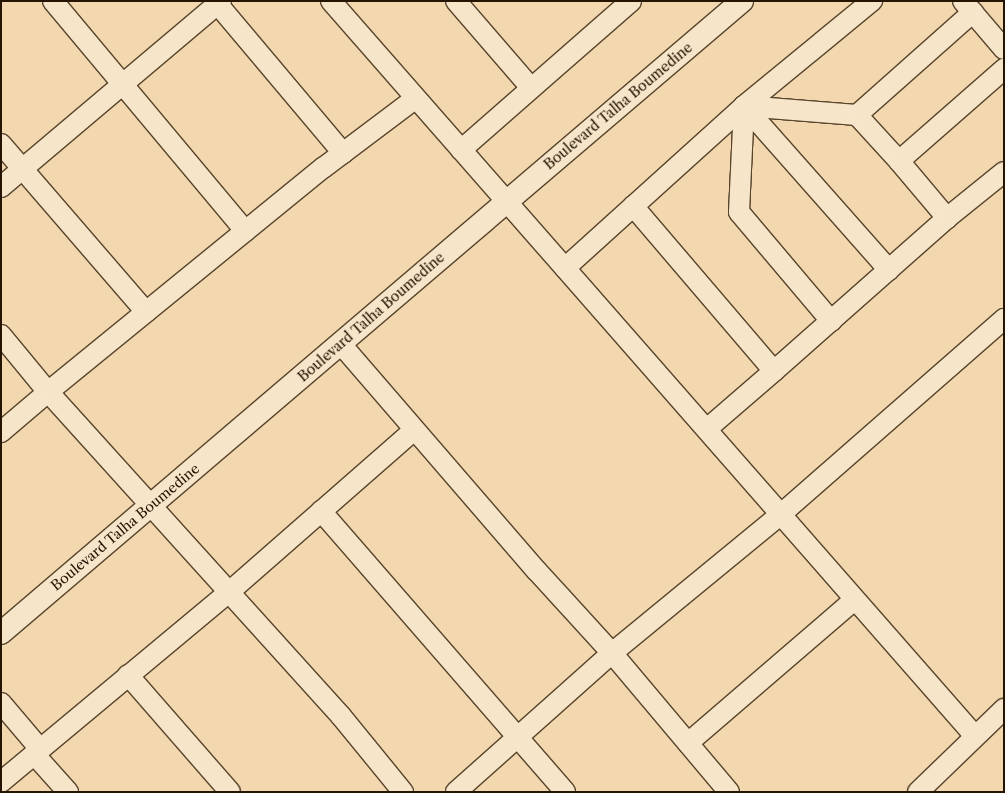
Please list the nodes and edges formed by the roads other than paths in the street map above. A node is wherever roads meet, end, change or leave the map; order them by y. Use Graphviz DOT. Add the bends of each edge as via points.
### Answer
graph roads {
  1 [pos="53,1"];
  2 [pos="331,1"];
  3 [pos="456,1"];
  4 [pos="631,1"];
  5 [pos="742,1"];
  6 [pos="872,1"];
  7 [pos="218,2"];
  8 [pos="968,6"];
  9 [pos="1004,49"];
  10 [pos="1004,69"];
  11 [pos="122,85"];
  12 [pos="531,88"];
  13 [pos="416,98"];
  14 [pos="744,106"];
  15 [pos="857,115"];
  16 [pos="1,144"];
  17 [pos="460,150"];
  18 [pos="343,153"];
  19 [pos="899,160"];
  20 [pos="22,170"];
  21 [pos="1004,172"];
  22 [pos="1,187"];
  23 [pos="506,202"];
  24 [pos="632,206"];
  25 [pos="947,218"];
  26 [pos="245,231"];
  27 [pos="565,268"];
  28 [pos="889,270"];
  29 [pos="146,312"];
  30 [pos="1004,319"];
  31 [pos="831,321"];
  32 [pos="1,335"];
  33 [pos="340,343"];
  34 [pos="774,371"];
  35 [pos="48,392"];
  36 [pos="708,428"];
  37 [pos="414,430"];
  38 [pos="1,432"];
  39 [pos="151,505"];
  40 [pos="321,511"];
  41 [pos="780,515"];
  42 [pos="228,593"];
  43 [pos="854,600"];
  44 [pos="1,633"];
  45 [pos="612,653"];
  46 [pos="128,676"];
  47 [pos="1,704"];
  48 [pos="1004,709"];
  49 [pos="975,736"];
  50 [pos="519,738"];
  51 [pos="688,743"];
  52 [pos="37,751"];
  53 [pos="1,782"];
  54 [pos="68,792"];
  55 [pos="230,792"];
  56 [pos="403,792"];
  57 [pos="456,792"];
  58 [pos="565,792"];
  59 [pos="729,792"];
  60 [pos="918,792"];
  1 -- 11 [label="street"];
  2 -- 13 [label="street"];
  3 -- 12 [label="street"];
  4 -- 12 [label="street"];
  5 -- 23 [label="main road, Boulevard Talha Boumedine"];
  6 -- 14 [label="street"];
  7 -- 11 [label="street"];
  7 -- 18 [label="street"];
  8 -- 9 [label="street"];
  8 -- 15 [label="street"];
  10 -- 19 [label="street"];
  11 -- 20 [label="street"];
  11 -- 26 [label="street"];
  12 -- 17 [label="street"];
  13 -- 17 [label="street"];
  13 -- 18 [label="street"];
  14 -- 15 [label="street"];
  14 -- 24 [label="street"];
  14 -- 28 [label="street"];
  14 -- 31 [label="street" via="738,212"];
  15 -- 19 [label="street"];
  16 -- 20 [label="street"];
  17 -- 23 [label="street"];
  18 -- 26 [label="street"];
  19 -- 25 [label="street"];
  20 -- 22 [label="street"];
  20 -- 29 [label="street"];
  21 -- 25 [label="street"];
  23 -- 27 [label="street"];
  23 -- 33 [label="main road, Boulevard Talha Boumedine"];
  24 -- 27 [label="street"];
  24 -- 34 [label="street"];
  25 -- 28 [label="street"];
  26 -- 29 [label="street"];
  27 -- 36 [label="street"];
  28 -- 31 [label="street"];
  29 -- 35 [label="street"];
  30 -- 41 [label="street"];
  31 -- 34 [label="street"];
  32 -- 35 [label="street"];
  33 -- 37 [label="street"];
  33 -- 39 [label="main road, Boulevard Talha Boumedine"];
  34 -- 36 [label="street"];
  35 -- 38 [label="street"];
  35 -- 39 [label="street"];
  36 -- 41 [label="street"];
  37 -- 40 [label="street"];
  37 -- 45 [label="street"];
  39 -- 42 [label="street"];
  39 -- 44 [label="main road, Boulevard Talha Boumedine"];
  40 -- 42 [label="street"];
  40 -- 50 [label="street"];
  41 -- 43 [label="street"];
  41 -- 45 [label="street"];
  42 -- 46 [label="street"];
  42 -- 56 [label="street" via="341,716"];
  43 -- 49 [label="street"];
  43 -- 51 [label="street"];
  45 -- 50 [label="street"];
  45 -- 51 [label="street"];
  46 -- 52 [label="street"];
  46 -- 55 [label="street"];
  47 -- 52 [label="street"];
  48 -- 49 [label="street"];
  49 -- 60 [label="street"];
  50 -- 57 [label="street"];
  50 -- 58 [label="street"];
  51 -- 59 [label="street"];
  52 -- 53 [label="street"];
  52 -- 54 [label="street"];
}
